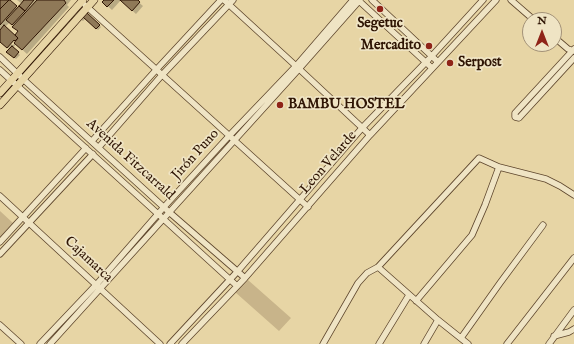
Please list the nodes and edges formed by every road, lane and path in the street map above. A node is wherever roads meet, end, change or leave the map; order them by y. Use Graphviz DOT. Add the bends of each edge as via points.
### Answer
graph roads {
  1 [pos="94,0"];
  2 [pos="222,0"];
  3 [pos="352,0"];
  4 [pos="359,0"];
  5 [pos="372,0"];
  6 [pos="483,0"];
  7 [pos="496,0"];
  8 [pos="511,0"];
  9 [pos="81,1"];
  10 [pos="231,2"];
  11 [pos="88,7"];
  12 [pos="525,12"];
  13 [pos="562,45"];
  14 [pos="572,54"];
  15 [pos="432,56"];
  16 [pos="0,57"];
  17 [pos="438,62"];
  18 [pos="425,63"];
  19 [pos="298,67"];
  20 [pos="432,68"];
  21 [pos="0,70"];
  22 [pos="156,70"];
  23 [pos="17,73"];
  24 [pos="162,75"];
  25 [pos="23,79"];
  26 [pos="11,80"];
  27 [pos="17,86"];
  28 [pos="0,93"];
  29 [pos="0,104"];
  30 [pos="362,128"];
  31 [pos="370,135"];
  32 [pos="229,136"];
  33 [pos="234,140"];
  34 [pos="92,141"];
  35 [pos="99,147"];
  36 [pos="86,148"];
  37 [pos="93,154"];
  38 [pos="499,167"];
  39 [pos="574,195"];
  40 [pos="0,196"];
  41 [pos="300,199"];
  42 [pos="308,206"];
  43 [pos="164,207"];
  44 [pos="169,212"];
  45 [pos="158,214"];
  46 [pos="23,217"];
  47 [pos="163,219"];
  48 [pos="29,223"];
  49 [pos="543,225"];
  50 [pos="0,242"];
  51 [pos="0,254"];
  52 [pos="574,258"];
  53 [pos="378,267"];
  54 [pos="237,272"];
  55 [pos="245,278"];
  56 [pos="230,280"];
  57 [pos="237,286"];
  58 [pos="98,287"];
  59 [pos="409,295"];
  60 [pos="416,301"];
  61 [pos="574,310"];
  62 [pos="438,320"];
  63 [pos="0,325"];
  64 [pos="574,329"];
  65 [pos="554,336"];
  66 [pos="461,338"];
  67 [pos="21,344"];
  68 [pos="40,344"];
  69 [pos="50,344"];
  70 [pos="160,344"];
  71 [pos="170,344"];
  72 [pos="182,344"];
  73 [pos="323,344"];
  74 [pos="379,344"];
  75 [pos="424,344"];
  76 [pos="468,344"];
  77 [pos="507,344"];
  78 [pos="549,344"];
  1 -- 11 [label="main road"];
  2 -- 10 [label="street"];
  2 -- 22 [label="street"];
  3 -- 19 [label="street, Jirón Puno"];
  4 -- 18 [label="street"];
  4 -- 19 [label="street, Jirón Puno"];
  5 -- 15 [label="street"];
  6 -- 15 [label="street, Leon Velarde"];
  7 -- 17 [label="street, Leon Velarde"];
  8 -- 12 [label="street"];
  9 -- 11 [label="street"];
  9 -- 23 [label="main road"];
  10 -- 19 [label="street"];
  10 -- 24 [label="street"];
  11 -- 22 [label="street"];
  11 -- 25 [label="main road"];
  13 -- 14 [label="street"];
  14 -- 14 [label="street" via="515,113 515,117 519,118"];
  15 -- 17 [label="street"];
  15 -- 18 [label="street, Leon Velarde"];
  16 -- 23 [label="street, Avenida Fitzcarrald"];
  17 -- 20 [label="street, Leon Velarde"];
  18 -- 20 [label="street"];
  18 -- 30 [label="street, Leon Velarde"];
  19 -- 30 [label="street"];
  19 -- 32 [label="street, Jirón Puno"];
  19 -- 33 [label="street, Jirón Puno"];
  20 -- 31 [label="street, Leon Velarde"];
  21 -- 26 [label="street, Avenida Fitzcarrald"];
  22 -- 24 [label="street"];
  22 -- 34 [label="street"];
  23 -- 25 [label="street, Avenida Fitzcarrald"];
  23 -- 26 [label="main road"];
  24 -- 32 [label="street"];
  24 -- 35 [label="street"];
  25 -- 27 [label="main road"];
  25 -- 34 [label="street, Avenida Fitzcarrald"];
  26 -- 27 [label="street, Avenida Fitzcarrald"];
  26 -- 28 [label="main road"];
  27 -- 29 [label="main road"];
  27 -- 36 [label="street, Avenida Fitzcarrald"];
  30 -- 31 [label="street"];
  30 -- 41 [label="street, Leon Velarde"];
  31 -- 42 [label="street, Leon Velarde"];
  32 -- 33 [label="street"];
  32 -- 43 [label="street, Jirón Puno"];
  33 -- 41 [label="street"];
  33 -- 44 [label="street, Jirón Puno"];
  34 -- 35 [label="street, Avenida Fitzcarrald"];
  35 -- 43 [label="street, Avenida Fitzcarrald"];
  36 -- 37 [label="street, Avenida Fitzcarrald"];
  36 -- 46 [label="street"];
  37 -- 45 [label="street, Avenida Fitzcarrald"];
  37 -- 48 [label="street"];
  38 -- 39 [label="street" via="546,179"];
  38 -- 53 [label="street" via="479,158"];
  38 -- 60 [label="street" via="472,235"];
  40 -- 46 [label="street, Cajamarca"];
  41 -- 42 [label="street"];
  41 -- 54 [label="street, Leon Velarde"];
  42 -- 55 [label="street, Leon Velarde"];
  43 -- 44 [label="street, Avenida Fitzcarrald"];
  43 -- 45 [label="street, Jirón Puno"];
  44 -- 47 [label="street, Jirón Puno"];
  44 -- 54 [label="street, Avenida Fitzcarrald"];
  45 -- 47 [label="street, Avenida Fitzcarrald"];
  45 -- 58 [label="street, Jirón Puno"];
  46 -- 48 [label="street, Cajamarca"];
  46 -- 50 [label="street"];
  47 -- 56 [label="street, Avenida Fitzcarrald"];
  47 -- 58 [label="street, Jirón Puno"];
  48 -- 51 [label="street"];
  48 -- 58 [label="street, Cajamarca"];
  49 -- 66 [label="street"];
  52 -- 77 [label="street"];
  53 -- 59 [label="street"];
  53 -- 73 [label="street" via="367,273 358,283"];
  54 -- 55 [label="street, Avenida Fitzcarrald"];
  54 -- 56 [label="street, Leon Velarde"];
  55 -- 57 [label="street, Leon Velarde"];
  56 -- 57 [label="street, Avenida Fitzcarrald"];
  56 -- 71 [label="street, Leon Velarde"];
  57 -- 72 [label="street, Leon Velarde"];
  58 -- 68 [label="street, Jirón Puno"];
  58 -- 69 [label="street, Jirón Puno"];
  58 -- 70 [label="street, Cajamarca"];
  59 -- 60 [label="street"];
  59 -- 74 [label="street"];
  60 -- 62 [label="street"];
  61 -- 65 [label="street"];
  62 -- 66 [label="street"];
  62 -- 75 [label="street"];
  63 -- 67 [label="street"];
  64 -- 65 [label="street"];
  65 -- 78 [label="street"];
  66 -- 76 [label="street"];
}
